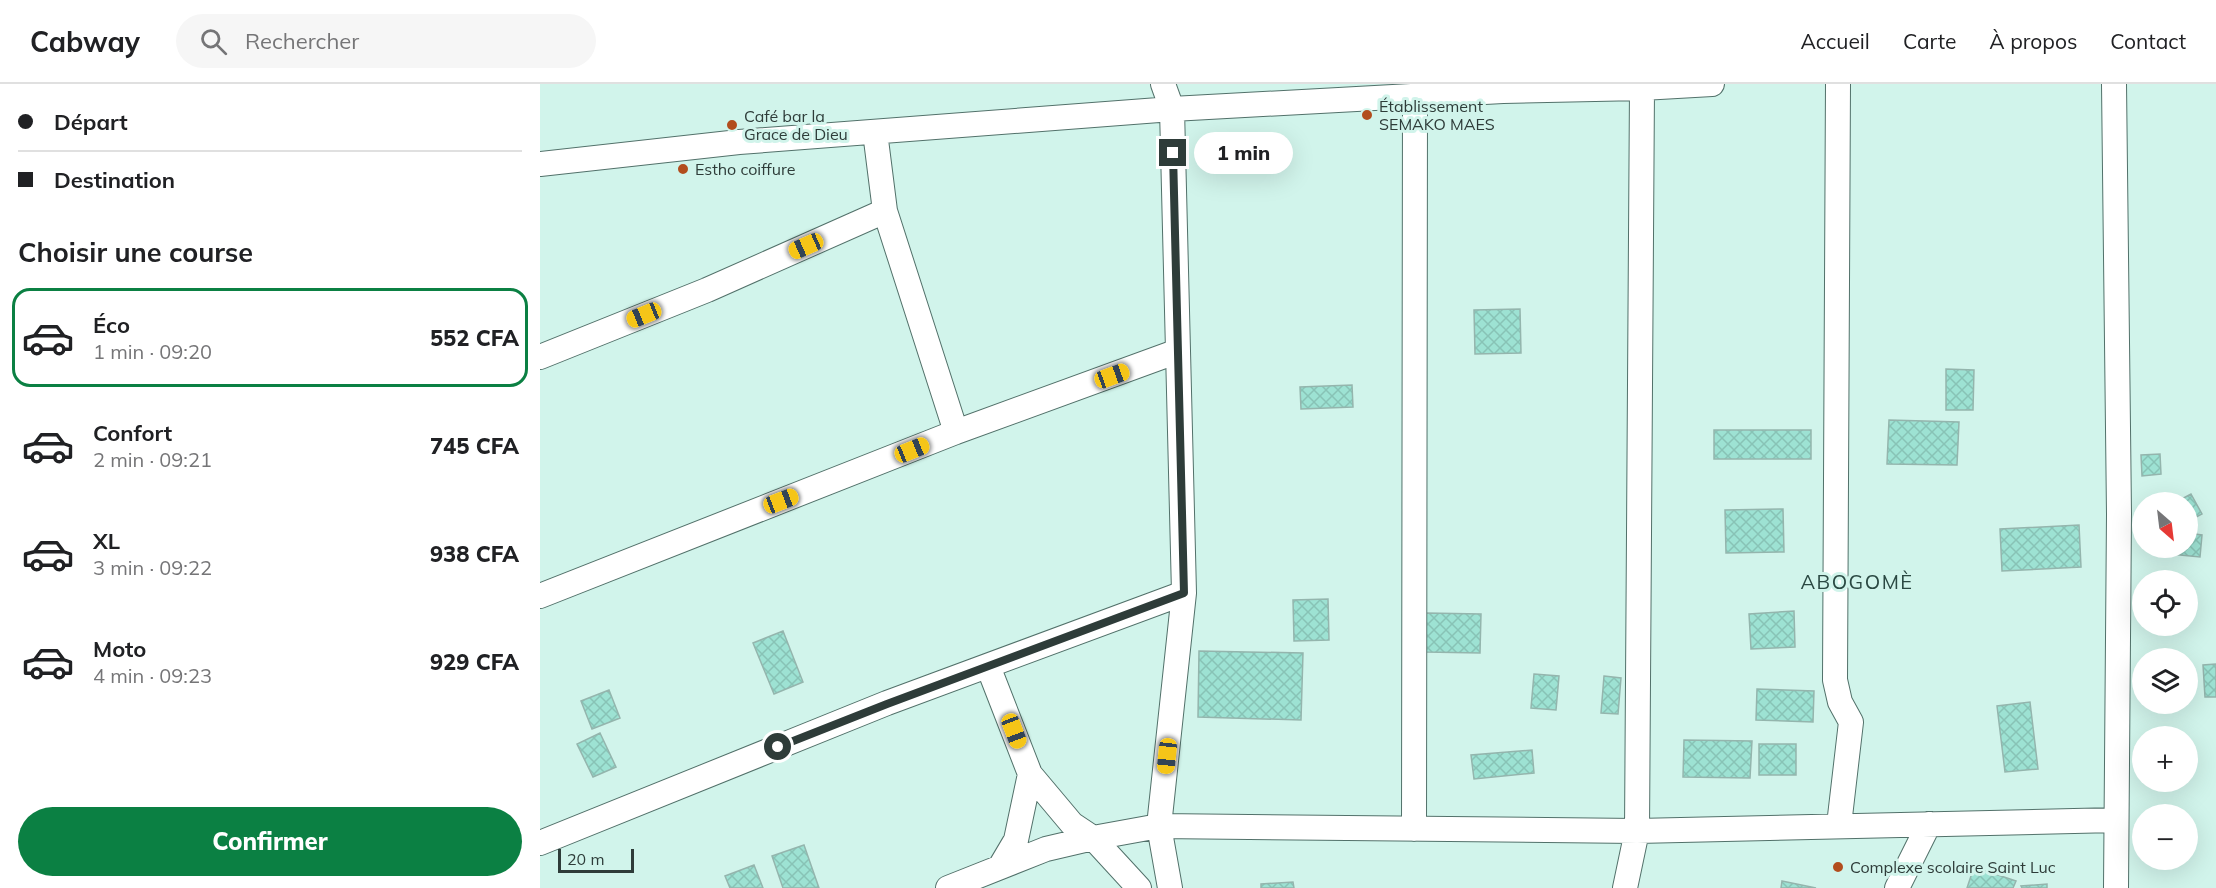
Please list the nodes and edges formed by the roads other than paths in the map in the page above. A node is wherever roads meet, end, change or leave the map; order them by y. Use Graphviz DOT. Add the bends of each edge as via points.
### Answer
graph roads {
  1 [pos="1163,84"];
  2 [pos="1712,84"];
  3 [pos="1838,84"];
  4 [pos="2114,84"];
  5 [pos="1502,88"];
  6 [pos="1642,88"];
  7 [pos="1415,96"];
  8 [pos="1172,109"];
  9 [pos="875,132"];
  10 [pos="540,164"];
  11 [pos="885,210"];
  12 [pos="1178,351"];
  13 [pos="540,357"];
  14 [pos="956,432"];
  15 [pos="1184,593"];
  16 [pos="540,596"];
  17 [pos="988,666"];
  18 [pos="1030,774"];
  19 [pos="2116,820"];
  20 [pos="1929,824"];
  21 [pos="1839,825"];
  22 [pos="1159,826"];
  23 [pos="1414,829"];
  24 [pos="1637,831"];
  25 [pos="1093,838"];
  26 [pos="540,843"];
  27 [pos="1000,867"];
  28 [pos="948,888"];
  29 [pos="1139,888"];
  30 [pos="1170,888"];
  31 [pos="1625,888"];
  32 [pos="1897,888"];
  33 [pos="2116,888"];
  1 -- 8 [label="street"];
  2 -- 6 [label="street"];
  3 -- 21 [label="street" via="1835,681 1851,722"];
  4 -- 19 [label="street" via="2119,514"];
  5 -- 6 [label="street"];
  5 -- 7 [label="street"];
  6 -- 24 [label="street"];
  7 -- 8 [label="street"];
  7 -- 23 [label="street"];
  8 -- 9 [label="street"];
  8 -- 12 [label="street"];
  9 -- 10 [label="street"];
  9 -- 11 [label="street"];
  11 -- 13 [label="street" via="707,290"];
  11 -- 14 [label="street"];
  12 -- 14 [label="street"];
  12 -- 15 [label="street"];
  14 -- 16 [label="street"];
  15 -- 17 [label="street"];
  15 -- 22 [label="street"];
  17 -- 18 [label="street"];
  17 -- 26 [label="street"];
  18 -- 25 [label="street" via="1072,824"];
  18 -- 27 [label="street" via="1016,840"];
  19 -- 20 [label="street"];
  19 -- 33 [label="street"];
  20 -- 21 [label="street"];
  20 -- 32 [label="street"];
  21 -- 24 [label="street"];
  22 -- 23 [label="street"];
  22 -- 25 [label="street"];
  22 -- 30 [label="street"];
  23 -- 24 [label="street"];
  24 -- 31 [label="street"];
  25 -- 27 [label="street" via="1046,849"];
  25 -- 29 [label="street"];
  27 -- 28 [label="street"];
}
